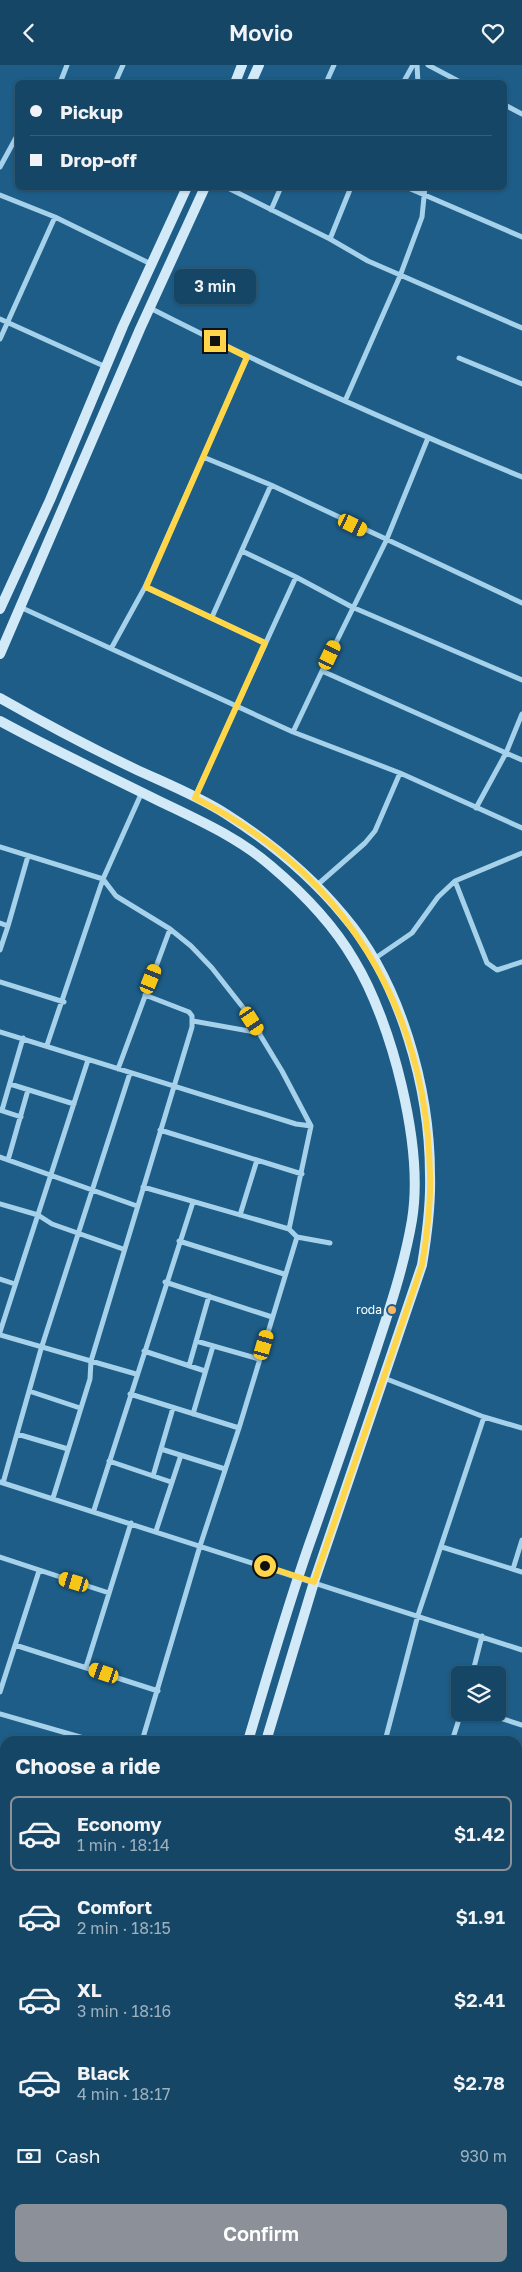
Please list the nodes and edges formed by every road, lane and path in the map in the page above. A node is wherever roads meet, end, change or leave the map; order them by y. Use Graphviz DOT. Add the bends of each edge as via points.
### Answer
graph roads {
  1 [pos="67,65"];
  2 [pos="123,65"];
  3 [pos="242,65"];
  4 [pos="259,65"];
  5 [pos="334,65"];
  6 [pos="413,65"];
  7 [pos="417,65"];
  8 [pos="428,65"];
  9 [pos="61,80"];
  10 [pos="117,80"];
  11 [pos="236,80"];
  12 [pos="252,80"];
  13 [pos="327,80"];
  14 [pos="406,80"];
  15 [pos="418,80"];
  16 [pos="456,80"];
  17 [pos="507,106"];
  18 [pos="522,114"];
  19 [pos="15,140"];
  20 [pos="0,167"];
  21 [pos="186,190"];
  22 [pos="204,190"];
  23 [pos="232,190"];
  24 [pos="280,190"];
  25 [pos="350,190"];
  26 [pos="412,190"];
  27 [pos="425,190"];
  28 [pos="0,195"];
  29 [pos="425,196"];
  30 [pos="271,210"];
  31 [pos="55,217"];
  32 [pos="522,237"];
  33 [pos="330,239"];
  34 [pos="151,264"];
  35 [pos="400,276"];
  36 [pos="150,307"];
  37 [pos="0,319"];
  38 [pos="7,323"];
  39 [pos="522,328"];
  40 [pos="0,339"];
  41 [pos="247,357"];
  42 [pos="459,358"];
  43 [pos="106,367"];
  44 [pos="522,384"];
  45 [pos="345,401"];
  46 [pos="428,439"];
  47 [pos="204,457"];
  48 [pos="522,477"];
  49 [pos="271,485"];
  50 [pos="386,541"];
  51 [pos="242,551"];
  52 [pos="296,577"];
  53 [pos="146,587"];
  54 [pos="4,592"];
  55 [pos="522,603"];
  56 [pos="20,607"];
  57 [pos="352,607"];
  58 [pos="0,609"];
  59 [pos="212,617"];
  60 [pos="265,643"];
  61 [pos="112,647"];
  62 [pos="0,654"];
  63 [pos="322,671"];
  64 [pos="522,680"];
  65 [pos="0,698"];
  66 [pos="237,706"];
  67 [pos="522,714"];
  68 [pos="0,721"];
  69 [pos="293,732"];
  70 [pos="506,753"];
  71 [pos="522,759"];
  72 [pos="400,773"];
  73 [pos="142,792"];
  74 [pos="195,798"];
  75 [pos="476,808"];
  76 [pos="522,828"];
  77 [pos="262,839"];
  78 [pos="0,847"];
  79 [pos="252,853"];
  80 [pos="522,853"];
  81 [pos="28,856"];
  82 [pos="103,879"];
  83 [pos="455,881"];
  84 [pos="316,885"];
  85 [pos="0,923"];
  86 [pos="8,926"];
  87 [pos="170,929"];
  88 [pos="0,950"];
  89 [pos="373,959"];
  90 [pos="522,962"];
  91 [pos="0,982"];
  92 [pos="145,995"];
  93 [pos="64,1002"];
  94 [pos="193,1021"];
  95 [pos="0,1032"];
  96 [pos="260,1033"];
  97 [pos="23,1039"];
  98 [pos="47,1045"];
  99 [pos="88,1060"];
  100 [pos="118,1069"];
  101 [pos="130,1073"];
  102 [pos="10,1084"];
  103 [pos="173,1086"];
  104 [pos="28,1090"];
  105 [pos="74,1104"];
  106 [pos="1,1110"];
  107 [pos="21,1117"];
  108 [pos="426,1121"];
  109 [pos="409,1125"];
  110 [pos="311,1126"];
  111 [pos="160,1130"];
  112 [pos="0,1157"];
  113 [pos="8,1159"];
  114 [pos="257,1160"];
  115 [pos="302,1174"];
  116 [pos="50,1175"];
  117 [pos="143,1187"];
  118 [pos="93,1191"];
  119 [pos="193,1202"];
  120 [pos="0,1204"];
  121 [pos="137,1207"];
  122 [pos="38,1215"];
  123 [pos="240,1215"];
  124 [pos="289,1229"];
  125 [pos="80,1233"];
  126 [pos="297,1237"];
  127 [pos="179,1241"];
  128 [pos="330,1243"];
  129 [pos="123,1249"];
  130 [pos="284,1274"];
  131 [pos="0,1279"];
  132 [pos="165,1282"];
  133 [pos="15,1285"];
  134 [pos="209,1296"];
  135 [pos="272,1317"];
  136 [pos="1,1322"];
  137 [pos="0,1333"];
  138 [pos="196,1341"];
  139 [pos="213,1345"];
  140 [pos="41,1349"];
  141 [pos="144,1351"];
  142 [pos="260,1359"];
  143 [pos="91,1361"];
  144 [pos="188,1366"];
  145 [pos="206,1371"];
  146 [pos="136,1374"];
  147 [pos="384,1378"];
  148 [pos="29,1391"];
  149 [pos="130,1394"];
  150 [pos="80,1408"];
  151 [pos="173,1408"];
  152 [pos="193,1414"];
  153 [pos="484,1417"];
  154 [pos="522,1428"];
  155 [pos="239,1429"];
  156 [pos="17,1434"];
  157 [pos="68,1449"];
  158 [pos="161,1449"];
  159 [pos="181,1455"];
  160 [pos="109,1461"];
  161 [pos="225,1469"];
  162 [pos="153,1476"];
  163 [pos="1,1482"];
  164 [pos="171,1482"];
  165 [pos="53,1498"];
  166 [pos="94,1511"];
  167 [pos="131,1523"];
  168 [pos="156,1531"];
  169 [pos="522,1540"];
  170 [pos="200,1546"];
  171 [pos="442,1547"];
  172 [pos="0,1557"];
  173 [pos="513,1569"];
  174 [pos="39,1571"];
  175 [pos="522,1572"];
  176 [pos="298,1576"];
  177 [pos="314,1582"];
  178 [pos="109,1593"];
  179 [pos="418,1615"];
  180 [pos="482,1636"];
  181 [pos="15,1645"];
  182 [pos="522,1649"];
  183 [pos="474,1666"];
  184 [pos="86,1667"];
  185 [pos="158,1691"];
  186 [pos="0,1692"];
  187 [pos="0,1713"];
  188 [pos="506,1720"];
  189 [pos="458,1721"];
  190 [pos="522,1725"];
  191 [pos="77,1736"];
  192 [pos="144,1736"];
  193 [pos="250,1736"];
  194 [pos="268,1736"];
  195 [pos="386,1736"];
  196 [pos="454,1736"];
  1 -- 9 [label="street"];
  2 -- 10 [label="street"];
  3 -- 11 [label="main road"];
  4 -- 12 [label="main road"];
  5 -- 13 [label="street"];
  6 -- 14 [label="street"];
  7 -- 15 [label="street"];
  8 -- 16 [label="street"];
  17 -- 18 [label="street"];
  19 -- 20 [label="street"];
  21 -- 34 [label="main road"];
  22 -- 36 [label="main road"];
  23 -- 30 [label="street"];
  24 -- 30 [label="street"];
  25 -- 33 [label="street"];
  26 -- 29 [label="street"];
  27 -- 29 [label="street"];
  28 -- 31 [label="street"];
  29 -- 32 [label="street"];
  29 -- 35 [label="street" via="422,217"];
  30 -- 33 [label="street"];
  31 -- 34 [label="street"];
  31 -- 38 [label="street"];
  33 -- 35 [label="street"];
  34 -- 43 [label="main road"];
  35 -- 39 [label="street"];
  35 -- 45 [label="street"];
  36 -- 41 [label="street"];
  36 -- 56 [label="main road"];
  37 -- 38 [label="street"];
  38 -- 40 [label="street"];
  38 -- 43 [label="street"];
  41 -- 45 [label="street"];
  41 -- 47 [label="street"];
  42 -- 44 [label="street"];
  43 -- 54 [label="main road" via="50,500"];
  45 -- 46 [label="street"];
  46 -- 48 [label="street"];
  46 -- 50 [label="street"];
  47 -- 49 [label="street"];
  47 -- 53 [label="street"];
  49 -- 50 [label="street"];
  49 -- 51 [label="street"];
  50 -- 55 [label="street"];
  50 -- 57 [label="street"];
  51 -- 52 [label="street"];
  51 -- 59 [label="street"];
  52 -- 57 [label="street"];
  52 -- 60 [label="street"];
  53 -- 59 [label="street"];
  53 -- 61 [label="street"];
  54 -- 58 [label="main road"];
  56 -- 61 [label="street"];
  56 -- 62 [label="main road"];
  57 -- 63 [label="street"];
  57 -- 64 [label="street"];
  59 -- 60 [label="street"];
  60 -- 66 [label="street"];
  61 -- 66 [label="street"];
  63 -- 69 [label="street"];
  63 -- 70 [label="street"];
  65 -- 74 [label="main road"];
  66 -- 69 [label="street"];
  66 -- 74 [label="street"];
  67 -- 70 [label="street"];
  68 -- 73 [label="main road"];
  69 -- 72 [label="street"];
  70 -- 71 [label="street"];
  70 -- 75 [label="street"];
  72 -- 75 [label="street"];
  72 -- 84 [label="street" via="375,831"];
  73 -- 79 [label="main road" via="213,827"];
  73 -- 82 [label="street"];
  74 -- 77 [label="main road" via="225,813"];
  75 -- 76 [label="street"];
  77 -- 79 [label="main road"];
  77 -- 84 [label="main road"];
  78 -- 81 [label="street"];
  79 -- 109 [label="main road" via="269,864 303,896 355,961 382,1020 398,1068"];
  80 -- 83 [label="street"];
  81 -- 82 [label="street"];
  81 -- 86 [label="street"];
  82 -- 87 [label="street" via="116,896"];
  82 -- 93 [label="street"];
  83 -- 89 [label="street" via="438,897 412,933"];
  83 -- 90 [label="street" via="487,963 497,970"];
  84 -- 89 [label="main road" via="345,917"];
  85 -- 86 [label="street"];
  86 -- 88 [label="street"];
  87 -- 92 [label="street"];
  87 -- 96 [label="street" via="212,968"];
  89 -- 108 [label="main road" via="399,1011 415,1064"];
  91 -- 93 [label="street"];
  92 -- 94 [label="street" via="189,1012"];
  92 -- 100 [label="street"];
  93 -- 98 [label="street"];
  94 -- 96 [label="street"];
  94 -- 103 [label="street"];
  95 -- 97 [label="street"];
  96 -- 110 [label="street"];
  97 -- 98 [label="street"];
  97 -- 102 [label="street"];
  98 -- 99 [label="street"];
  99 -- 100 [label="street"];
  99 -- 105 [label="street"];
  100 -- 101 [label="street"];
  101 -- 103 [label="street"];
  101 -- 118 [label="street"];
  102 -- 104 [label="street"];
  102 -- 106 [label="street"];
  103 -- 110 [label="street"];
  103 -- 111 [label="street"];
  104 -- 105 [label="street"];
  104 -- 107 [label="street"];
  105 -- 116 [label="street"];
  106 -- 107 [label="street"];
  107 -- 113 [label="street"];
  108 -- 109 [label="main road"];
  108 -- 147 [label="main road" via="429,1221 422,1265"];
  109 -- 176 [label="main road" via="414,1175 412,1217 403,1261 339,1462"];
  110 -- 115 [label="street"];
  111 -- 114 [label="street"];
  111 -- 117 [label="street"];
  112 -- 113 [label="street"];
  113 -- 116 [label="street"];
  114 -- 115 [label="street"];
  114 -- 123 [label="street"];
  115 -- 124 [label="street"];
  116 -- 118 [label="street"];
  116 -- 122 [label="street"];
  117 -- 119 [label="street"];
  117 -- 121 [label="street"];
  118 -- 121 [label="street"];
  118 -- 125 [label="street"];
  119 -- 123 [label="street"];
  119 -- 127 [label="street"];
  120 -- 122 [label="street"];
  121 -- 129 [label="street"];
  122 -- 125 [label="street" via="52,1224"];
  122 -- 133 [label="street"];
  123 -- 124 [label="street"];
  124 -- 126 [label="street"];
  125 -- 129 [label="street"];
  125 -- 140 [label="street"];
  126 -- 128 [label="street"];
  126 -- 130 [label="street"];
  127 -- 130 [label="street"];
  127 -- 132 [label="street"];
  129 -- 143 [label="street"];
  130 -- 135 [label="street"];
  131 -- 133 [label="street"];
  132 -- 134 [label="street"];
  132 -- 141 [label="street"];
  133 -- 136 [label="street"];
  134 -- 135 [label="street"];
  134 -- 138 [label="street"];
  135 -- 142 [label="street"];
  136 -- 137 [label="street"];
  137 -- 140 [label="street"];
  138 -- 139 [label="street"];
  138 -- 144 [label="street"];
  139 -- 142 [label="street"];
  139 -- 145 [label="street"];
  140 -- 143 [label="street"];
  140 -- 148 [label="street"];
  141 -- 144 [label="street"];
  141 -- 146 [label="street"];
  142 -- 155 [label="street"];
  143 -- 146 [label="street"];
  143 -- 150 [label="street" via="90,1379"];
  144 -- 145 [label="street"];
  145 -- 152 [label="street"];
  146 -- 149 [label="street"];
  147 -- 153 [label="street"];
  147 -- 177 [label="main road"];
  148 -- 150 [label="street"];
  148 -- 156 [label="street"];
  149 -- 151 [label="street"];
  149 -- 160 [label="street"];
  150 -- 157 [label="street"];
  151 -- 152 [label="street"];
  151 -- 158 [label="street"];
  152 -- 155 [label="street"];
  153 -- 154 [label="street"];
  153 -- 171 [label="street"];
  155 -- 161 [label="street"];
  156 -- 157 [label="street"];
  156 -- 163 [label="street"];
  157 -- 165 [label="street"];
  158 -- 159 [label="street"];
  158 -- 162 [label="street"];
  159 -- 161 [label="street"];
  159 -- 164 [label="street"];
  160 -- 162 [label="street"];
  160 -- 166 [label="street"];
  161 -- 170 [label="street"];
  162 -- 164 [label="street"];
  163 -- 165 [label="street"];
  164 -- 168 [label="street"];
  165 -- 166 [label="street"];
  166 -- 167 [label="street"];
  167 -- 168 [label="street"];
  167 -- 178 [label="street"];
  168 -- 170 [label="street"];
  169 -- 173 [label="street"];
  170 -- 176 [label="street"];
  170 -- 185 [label="street"];
  171 -- 173 [label="street"];
  171 -- 179 [label="street"];
  172 -- 174 [label="street"];
  173 -- 175 [label="street"];
  174 -- 178 [label="street"];
  174 -- 181 [label="street"];
  176 -- 177 [label="street"];
  176 -- 193 [label="main road"];
  177 -- 179 [label="street"];
  177 -- 194 [label="main road"];
  178 -- 184 [label="street"];
  179 -- 180 [label="street"];
  179 -- 195 [label="street"];
  180 -- 182 [label="street"];
  180 -- 183 [label="street"];
  181 -- 184 [label="street"];
  181 -- 186 [label="street"];
  184 -- 185 [label="street"];
  185 -- 192 [label="street"];
  187 -- 191 [label="street"];
  188 -- 190 [label="street"];
  189 -- 196 [label="street"];
}
